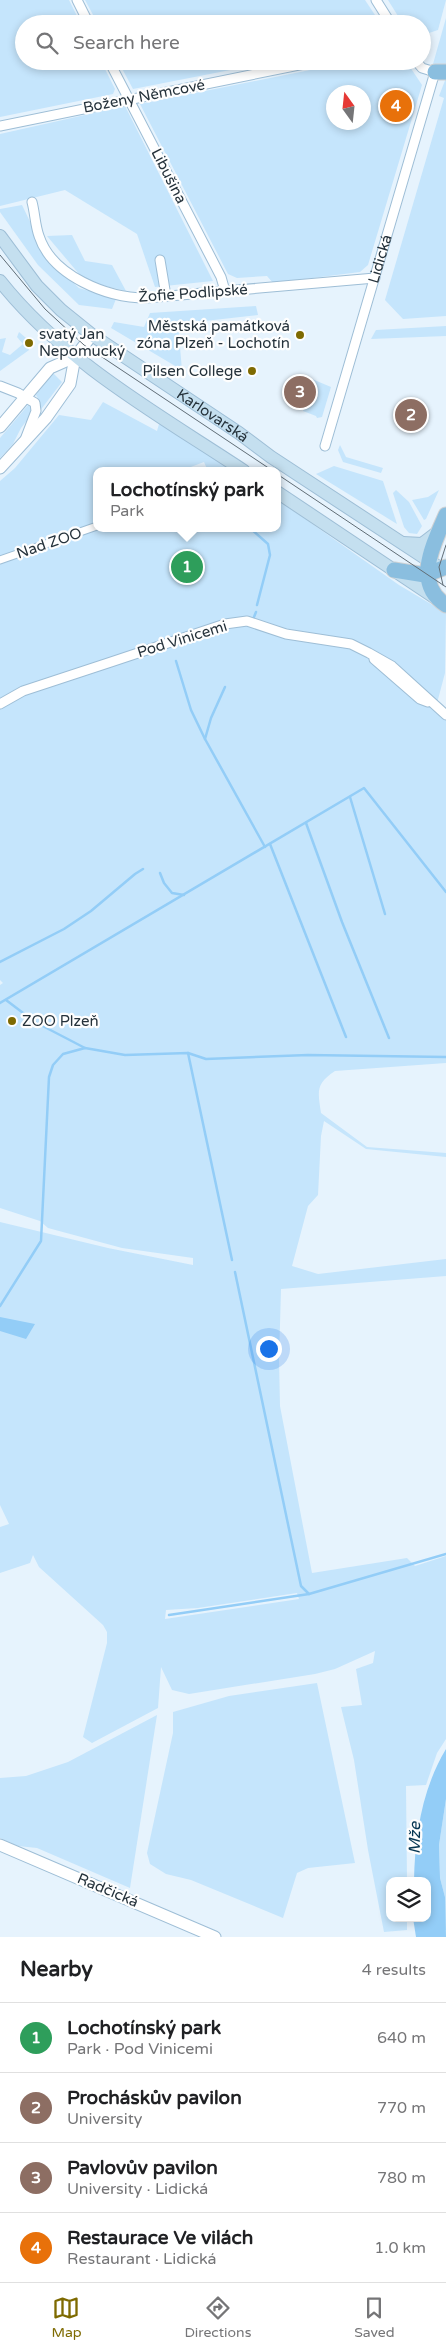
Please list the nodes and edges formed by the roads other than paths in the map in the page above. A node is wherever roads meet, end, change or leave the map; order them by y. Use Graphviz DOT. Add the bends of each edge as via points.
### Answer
graph roads {
  1 [pos="77,0"];
  2 [pos="376,0"];
  3 [pos="84,15"];
  4 [pos="385,15"];
  5 [pos="114,70"];
  6 [pos="273,70"];
  7 [pos="440,72"];
  8 [pos="129,98"];
  9 [pos="0,126"];
  10 [pos="32,202"];
  11 [pos="0,236"];
  12 [pos="160,260"];
  13 [pos="375,278"];
  14 [pos="0,281"];
  15 [pos="225,291"];
  16 [pos="166,296"];
  17 [pos="92,335"];
  18 [pos="75,357"];
  19 [pos="0,386"];
  20 [pos="25,397"];
  21 [pos="0,427"];
  22 [pos="23,444"];
  23 [pos="325,446"];
  24 [pos="238,467"];
  25 [pos="0,468"];
  26 [pos="281,495"];
  27 [pos="446,515"];
  28 [pos="93,527"];
  29 [pos="439,531"];
  30 [pos="395,540"];
  31 [pos="0,560"];
  32 [pos="438,569"];
  33 [pos="394,570"];
  34 [pos="442,602"];
  35 [pos="0,704"];
  36 [pos="446,715"];
  37 [pos="0,1845"];
  38 [pos="215,1937"];
  1 -- 3 [label="street"];
  2 -- 4 [label="street"];
  5 -- 8 [label="street, Libušina"];
  6 -- 8 [label="street, Boženy Němcové"];
  7 -- 13 [label="street, Lidická"];
  8 -- 9 [label="street, Boženy Němcové"];
  8 -- 15 [label="street, Libušina" via="221,277"];
  10 -- 16 [label="street, Žofie Podlipské" via="39,237 50,257 84,284 134,298"];
  11 -- 17 [label="main road, Karlovarská" via="37,286"];
  12 -- 16 [label="street"];
  13 -- 15 [label="street, Žofie Podlipské"];
  13 -- 23 [label="street, Lidická"];
  14 -- 18 [label="main road, Karlovarská" via="33,320"];
  15 -- 16 [label="street, Žofie Podlipské"];
  17 -- 18 [label="street"];
  17 -- 30 [label="main road, Karlovarská"];
  18 -- 20 [label="street" via="50,368"];
  18 -- 22 [label="street" via="70,384"];
  18 -- 24 [label="main road, Karlovarská"];
  19 -- 20 [label="street"];
  20 -- 21 [label="street"];
  20 -- 22 [label="street" via="36,407"];
  22 -- 25 [label="street"];
  26 -- 33 [label="main road"];
  27 -- 29 [label="main road"];
  28 -- 31 [label="street, Nad ZOO"];
  29 -- 30 [label="main road" via="422,544"];
  29 -- 32 [label="main road"];
  30 -- 32 [label="main road, Karlovarská"];
  32 -- 33 [label="main road" via="416,575"];
  32 -- 34 [label="main road"];
  33 -- 34 [label="main road"];
  35 -- 36 [label="street, Pod Vinicemi" via="24,691 225,624 247,621 286,634 351,644 369,652 392,666"];
  37 -- 38 [label="street, Radčická"];
}
